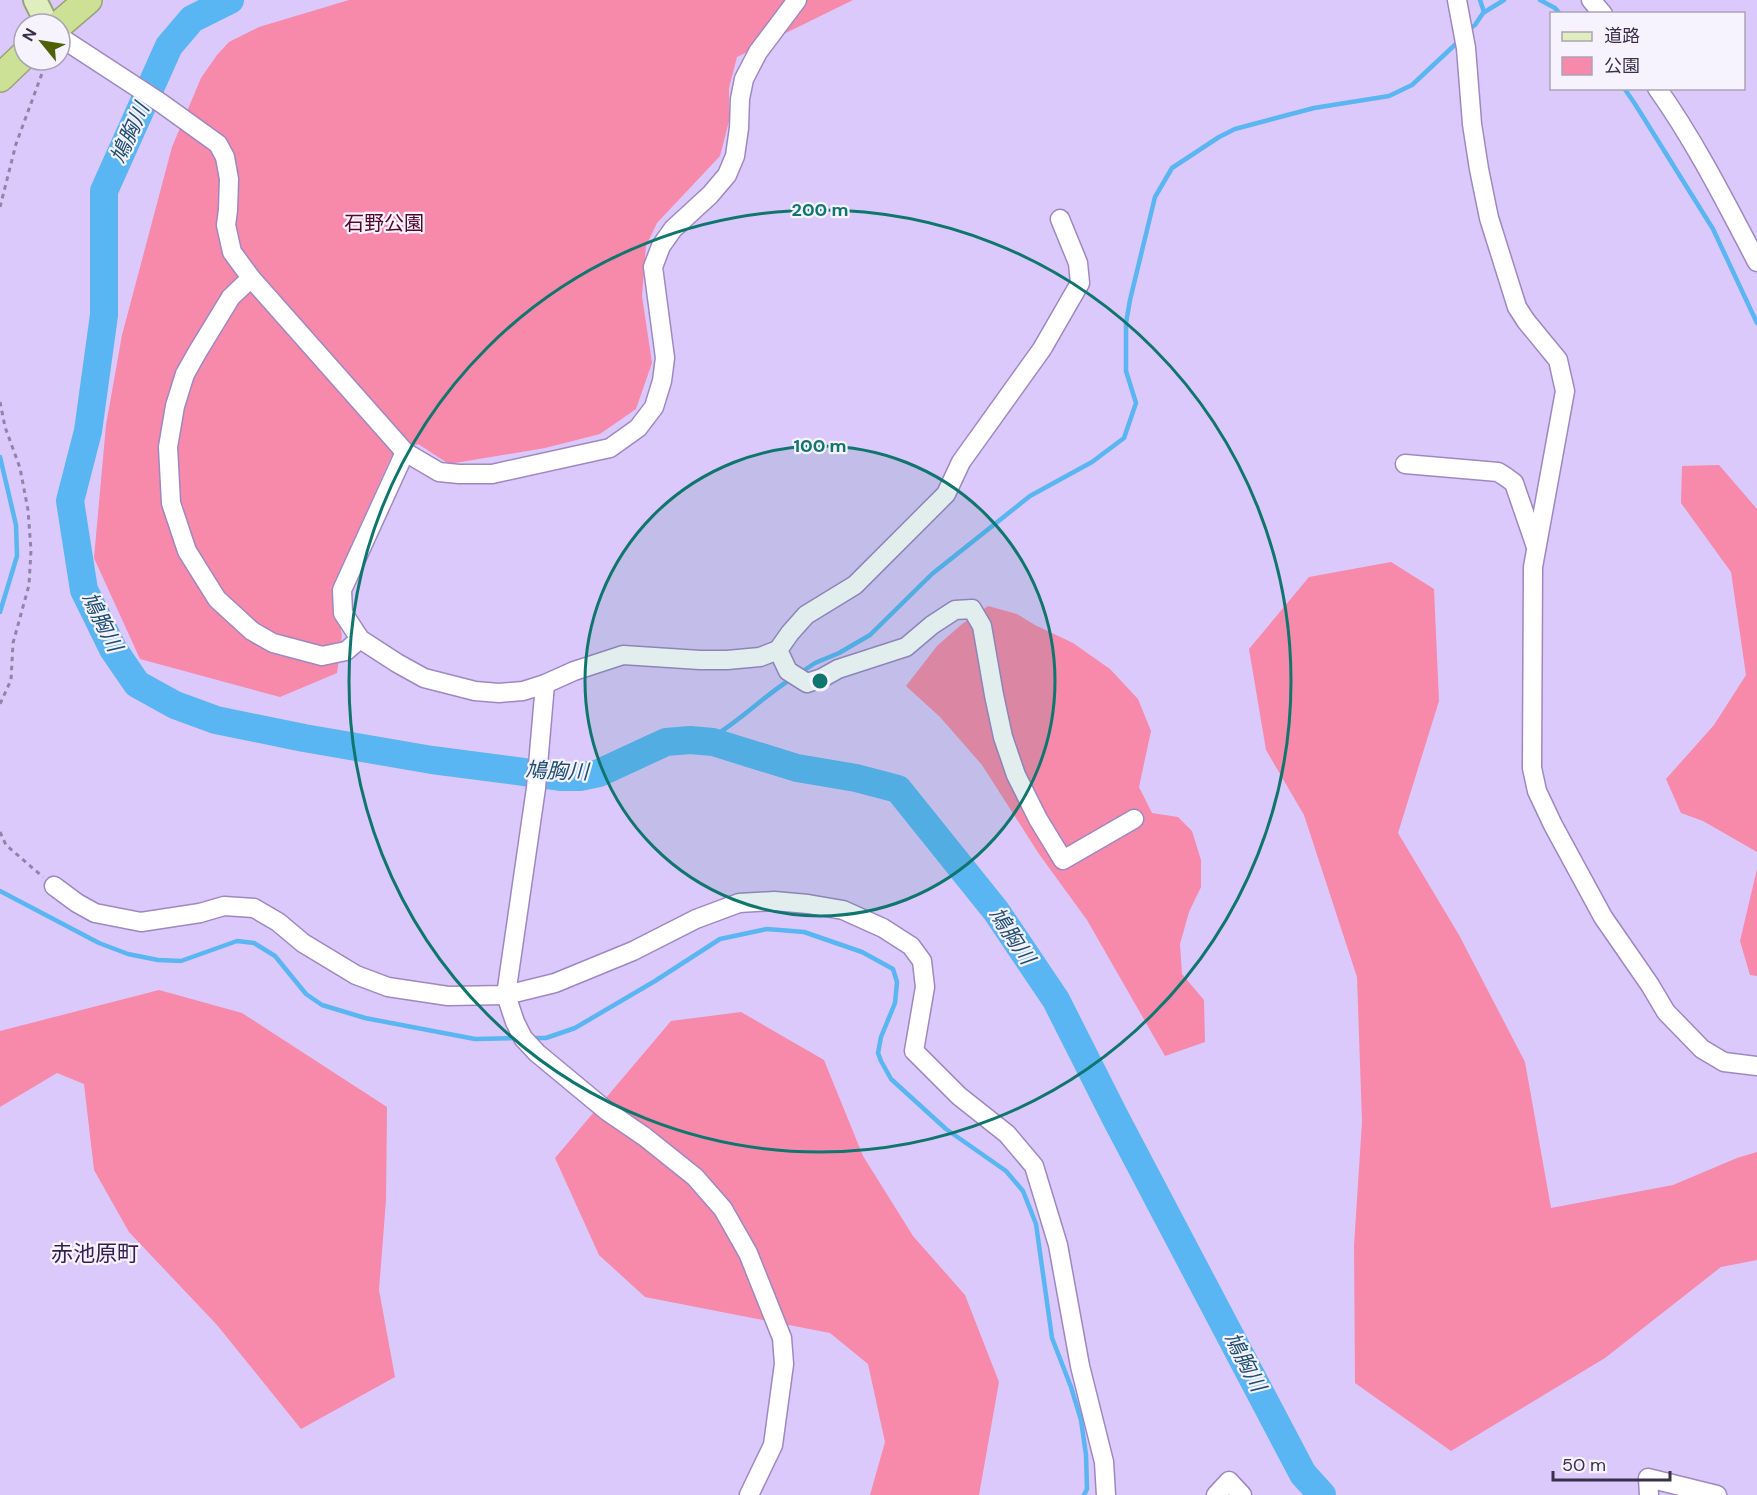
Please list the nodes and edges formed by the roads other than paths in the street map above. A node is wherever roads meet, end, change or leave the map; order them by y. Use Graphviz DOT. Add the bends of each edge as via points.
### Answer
graph roads {
  1 [pos="88,0"];
  2 [pos="797,0"];
  3 [pos="1591,0"];
  4 [pos="1460,1"];
  5 [pos="1602,12"];
  6 [pos="72,14"];
  7 [pos="72,45"];
  8 [pos="12,66"];
  9 [pos="0,78"];
  10 [pos="1658,90"];
  11 [pos="1060,219"];
  12 [pos="1757,262"];
  13 [pos="251,278"];
  14 [pos="405,452"];
  15 [pos="1405,465"];
  16 [pos="1537,548"];
  17 [pos="360,639"];
  18 [pos="778,650"];
  19 [pos="545,684"];
  20 [pos="1134,819"];
  21 [pos="54,886"];
  22 [pos="506,995"];
  23 [pos="1757,1066"];
  24 [pos="749,1495"];
  25 [pos="1106,1495"];
  26 [pos="1216,1495"];
  27 [pos="1242,1495"];
  28 [pos="1649,1495"];
  29 [pos="1717,1495"];
  1 -- 6 [label="highway"];
  2 -- 14 [label="street" via="758,52 744,79 735,156 727,175 673,229 653,267 665,358 654,407 638,428 610,448 492,474 439,472"];
  3 -- 5 [label="street"];
  4 -- 16 [label="street" via="1472,124 1489,218 1517,307 1558,360 1566,391"];
  7 -- 13 [label="street" via="218,144 229,179 226,225 232,252"];
  8 -- 9 [label="highway"];
  10 -- 12 [label="street" via="1707,167"];
  11 -- 18 [label="street" via="1078,263 1080,283 1042,349 961,462 946,494 855,585 806,615"];
  13 -- 14 [label="street"];
  13 -- 17 [label="street" via="231,297 185,374 168,447 171,503 187,551 211,589 252,631 273,643 322,656 346,651"];
  14 -- 17 [label="street" via="342,590 343,613"];
  15 -- 16 [label="street" via="1498,472 1506,477 1514,483"];
  16 -- 23 [label="street" via="1533,567 1532,768 1537,791 1603,917 1666,1012 1702,1049 1724,1062"];
  17 -- 19 [label="street" via="424,678 475,691 523,691"];
  18 -- 19 [label="street" via="760,657 727,660 623,655 574,670"];
  18 -- 20 [label="street" via="788,671 807,683 906,647 955,610 972,609 982,626 1003,736 1016,776 1063,860"];
  19 -- 22 [label="street" via="536,788"];
  21 -- 22 [label="street" via="94,913 141,922 200,914 224,906 254,908 356,975 388,987 448,996"];
  22 -- 24 [label="street" via="514,1022 537,1053 695,1176 723,1209 748,1253 782,1338 784,1364 773,1445"];
  22 -- 25 [label="street" via="555,983 739,903 808,903 843,910 911,946 922,961 925,987 914,1051 959,1096 1007,1134 1034,1166 1058,1245 1080,1366 1104,1462"];
  26 -- 27 [label="street" via="1229,1481"];
  28 -- 29 [label="street" via="1648,1478"];
}
